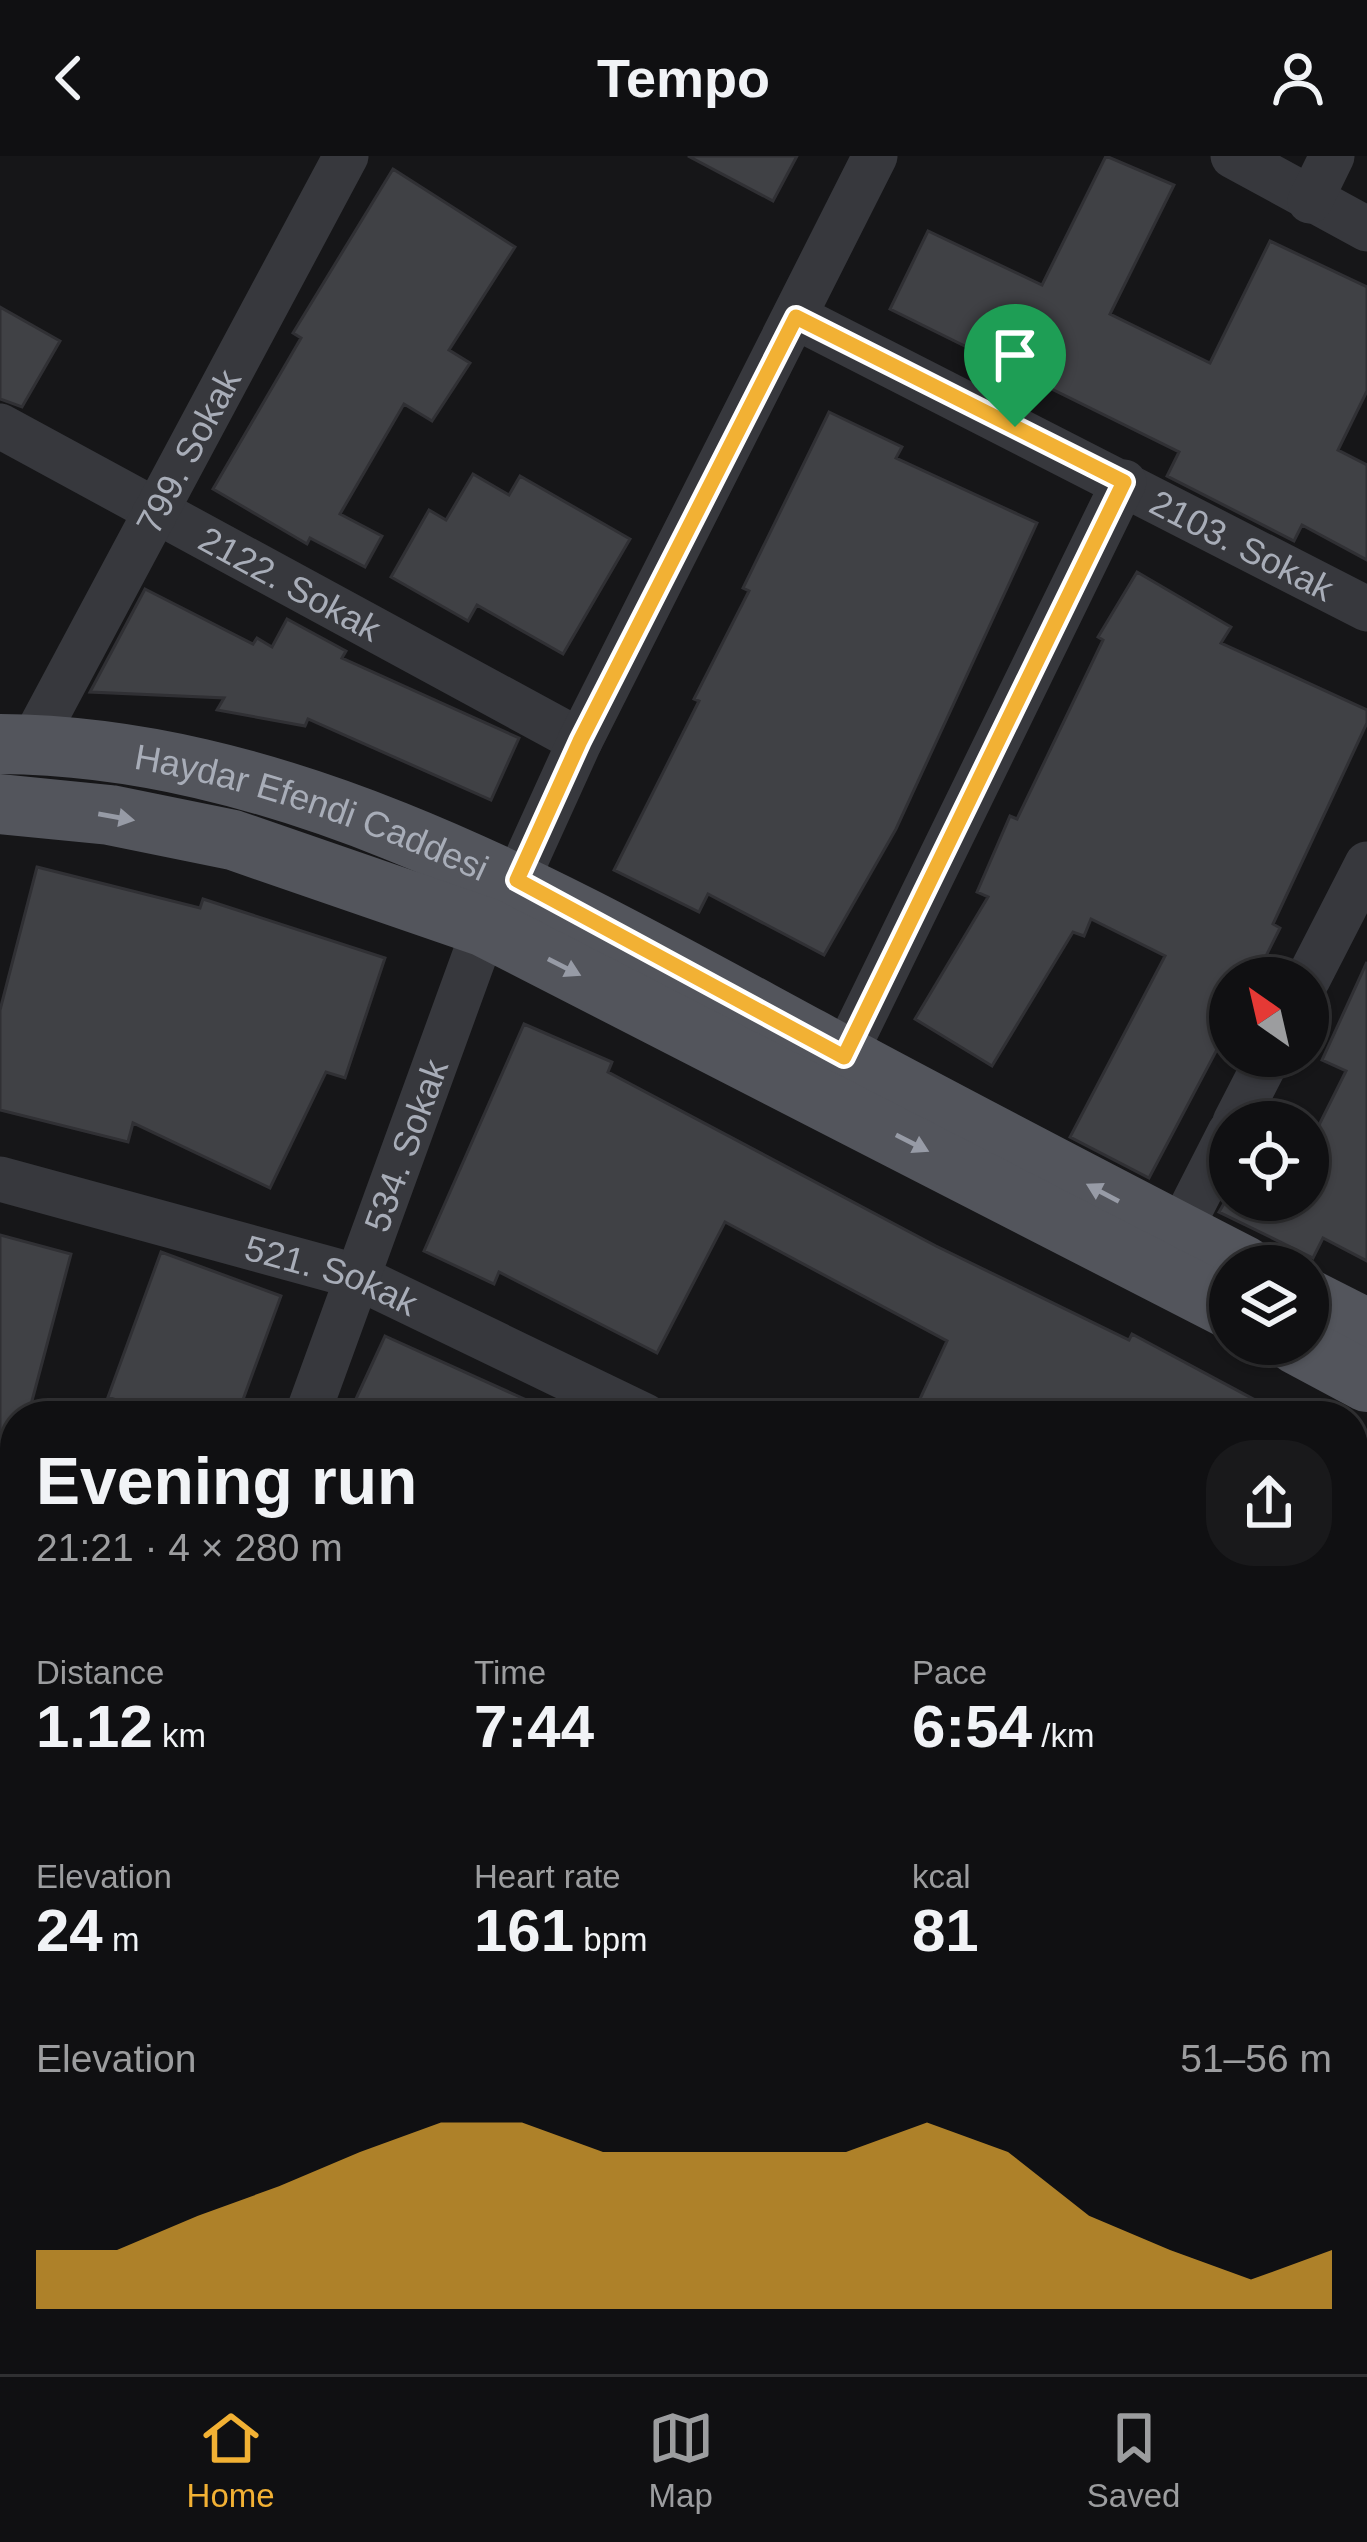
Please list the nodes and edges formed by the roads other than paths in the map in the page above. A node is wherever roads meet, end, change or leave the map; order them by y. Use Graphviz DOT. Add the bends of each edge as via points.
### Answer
graph roads {
  1 [pos="346,156"];
  2 [pos="875,156"];
  3 [pos="1233,156"];
  4 [pos="1332,156"];
  5 [pos="1310,201"];
  6 [pos="1367,229"];
  7 [pos="796,317"];
  8 [pos="0,426"];
  9 [pos="1124,482"];
  10 [pos="158,516"];
  11 [pos="1367,609"];
  12 [pos="580,741"];
  13 [pos="16,745"];
  14 [pos="0,804"];
  15 [pos="1367,864"];
  16 [pos="501,904"];
  17 [pos="1319,957"];
  18 [pos="844,1057"];
  19 [pos="1209,1173"];
  20 [pos="0,1179"];
  21 [pos="1179,1232"];
  22 [pos="1209,1248"];
  23 [pos="355,1276"];
  24 [pos="1209,1297"];
  25 [pos="1329,1310"];
  26 [pos="1367,1329"];
  27 [pos="1329,1362"];
  28 [pos="1367,1382"];
  29 [pos="312,1401"];
  30 [pos="614,1401"];
  1 -- 10 [label="street, 799. Sokak"];
  2 -- 7 [label="street, 534. Sokak"];
  3 -- 5 [label="street"];
  4 -- 5 [label="street"];
  5 -- 6 [label="street"];
  7 -- 9 [label="street, 2103. Sokak"];
  7 -- 12 [label="street, 534. Sokak"];
  8 -- 10 [label="street, 2122. Sokak"];
  9 -- 11 [label="street, 2103. Sokak"];
  9 -- 18 [label="street"];
  10 -- 12 [label="street, 2122. Sokak"];
  10 -- 13 [label="street, 799. Sokak"];
  12 -- 16 [label="street, 534. Sokak"];
  13 -- 16 [label="main road, Haydar Efendi Caddesi" via="147,757 305,802"];
  14 -- 16 [label="main road, Haydar Efendi Caddesi, one-way" via="110,815"];
  15 -- 17 [label="street"];
  16 -- 18 [label="main road, Haydar Efendi Caddesi"];
  16 -- 23 [label="street, 534. Sokak"];
  16 -- 24 [label="main road, Haydar Efendi Caddesi, one-way"];
  21 -- 18 [label="main road, Haydar Efendi Caddesi, one-way"];
  19 -- 21 [label="street"];
  20 -- 23 [label="street, 521. Sokak"];
  21 -- 22 [label="main road, Haydar Efendi Caddesi"];
  23 -- 29 [label="street, 534. Sokak"];
  23 -- 30 [label="street, 521. Sokak"];
  25 -- 26 [label="main road"];
  27 -- 28 [label="main road"];
}
